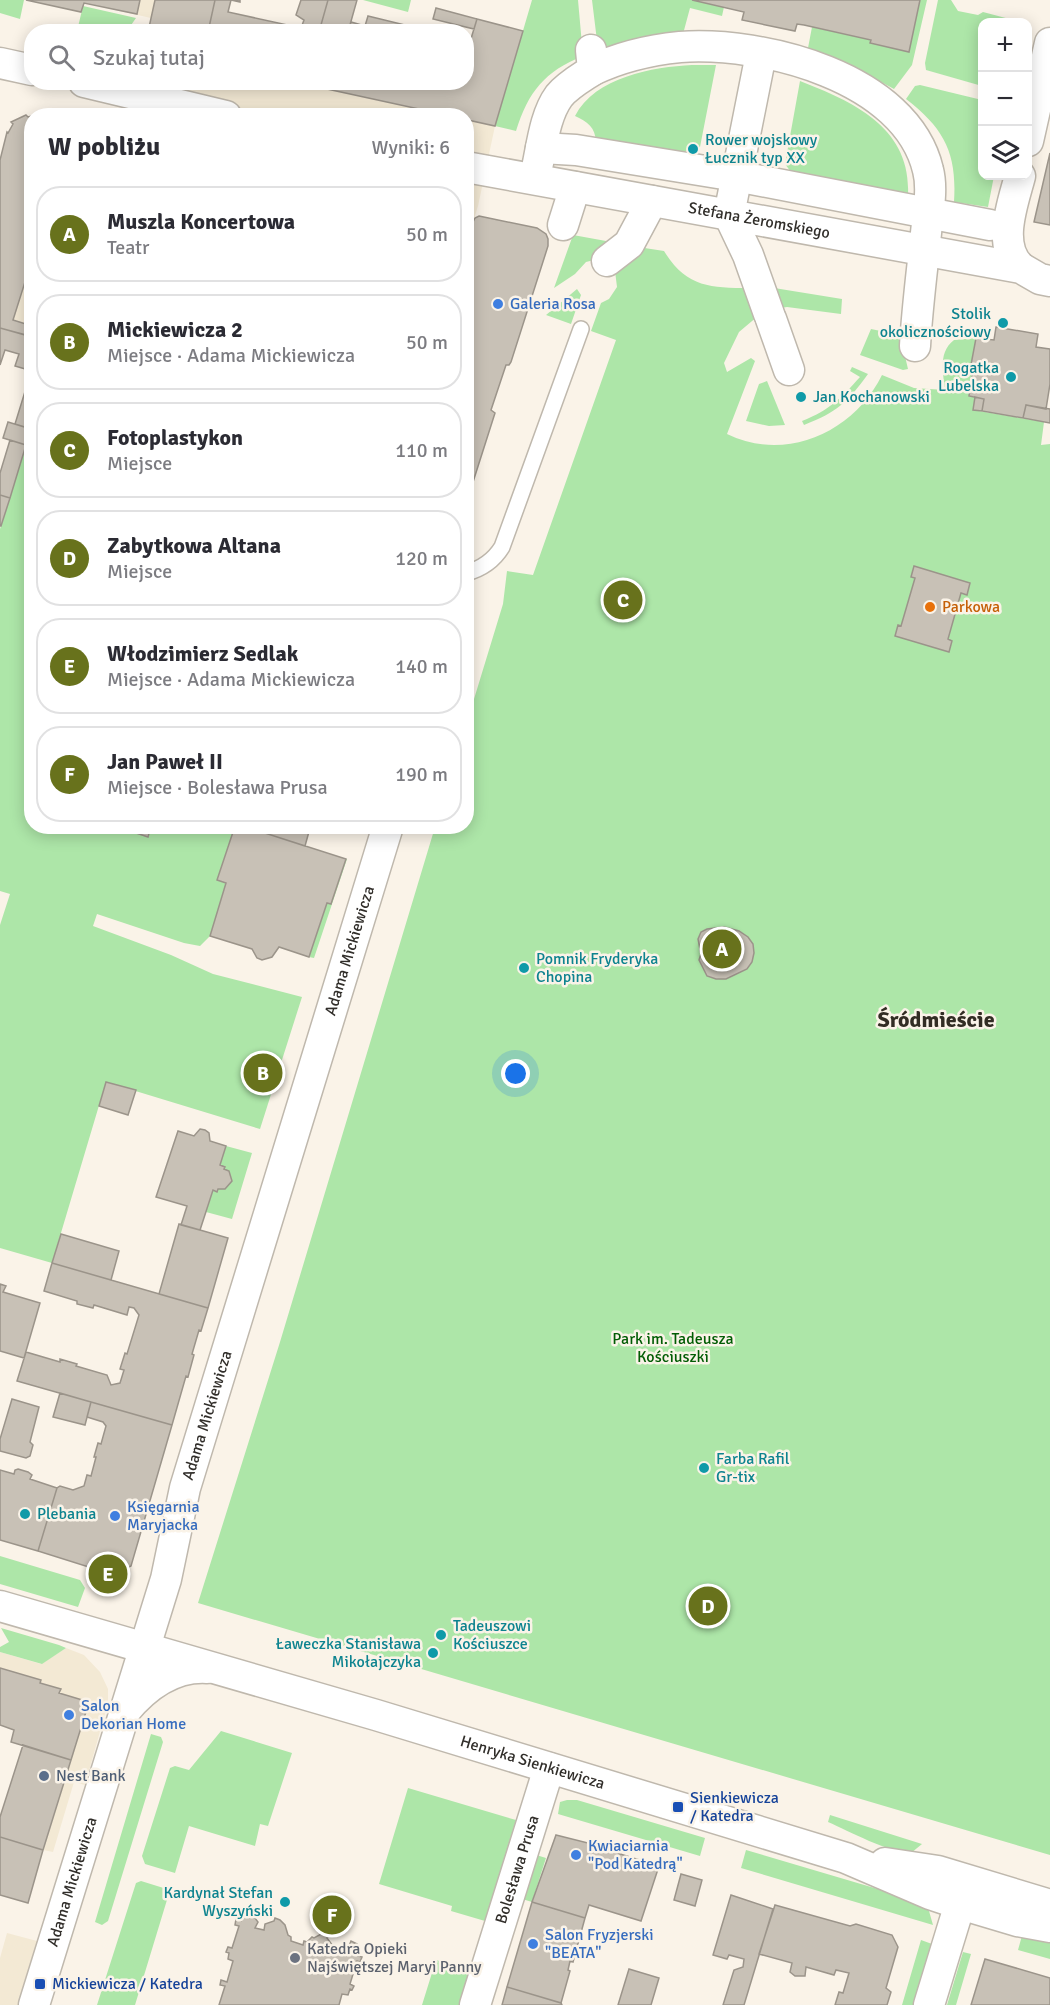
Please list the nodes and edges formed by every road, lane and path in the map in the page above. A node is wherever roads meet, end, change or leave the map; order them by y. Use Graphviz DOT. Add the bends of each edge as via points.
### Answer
graph roads {
  1 [pos="1050,43"];
  2 [pos="761,54"];
  3 [pos="0,63"];
  4 [pos="24,68"];
  5 [pos="117,90"];
  6 [pos="193,108"];
  7 [pos="1031,126"];
  8 [pos="542,148"];
  9 [pos="474,168"];
  10 [pos="736,176"];
  11 [pos="535,179"];
  12 [pos="1019,180"];
  13 [pos="575,187"];
  14 [pos="652,201"];
  15 [pos="928,213"];
  16 [pos="729,215"];
  17 [pos="563,225"];
  18 [pos="990,225"];
  19 [pos="924,250"];
  20 [pos="607,261"];
  21 [pos="1021,268"];
  22 [pos="1050,281"];
  23 [pos="581,328"];
  24 [pos="915,346"];
  25 [pos="789,370"];
  26 [pos="474,571"];
  27 [pos="386,834"];
  28 [pos="0,1606"];
  29 [pos="144,1647"];
  30 [pos="219,1669"];
  31 [pos="124,1713"];
  32 [pos="549,1768"];
  33 [pos="964,1892"];
  34 [pos="1050,1905"];
  35 [pos="1050,1927"];
  36 [pos="34,2005"];
  37 [pos="474,2005"];
  38 [pos="929,2005"];
  1 -- 7 [label="street"];
  2 -- 8 [label="street" via="681,47 592,60 558,97"];
  2 -- 10 [label="street"];
  2 -- 15 [label="street" via="830,74 889,106 917,140 928,171"];
  3 -- 4 [label="street"];
  5 -- 6 [label="street"];
  8 -- 10 [label="street"];
  8 -- 11 [label="street"];
  9 -- 11 [label="street, Stefana Żeromskiego"];
  10 -- 15 [label="street"];
  10 -- 16 [label="street"];
  11 -- 13 [label="street, Stefana Żeromskiego"];
  12 -- 21 [label="street" via="1008,236 1011,255"];
  13 -- 14 [label="street, Stefana Żeromskiego"];
  13 -- 17 [label="street"];
  14 -- 16 [label="street, Stefana Żeromskiego"];
  14 -- 20 [label="street" via="629,244"];
  15 -- 18 [label="street"];
  15 -- 19 [label="street"];
  16 -- 19 [label="street, Stefana Żeromskiego"];
  16 -- 25 [label="street" via="748,255"];
  19 -- 21 [label="street, Stefana Żeromskiego"];
  19 -- 24 [label="street"];
  21 -- 22 [label="street, Stefana Żeromskiego"];
  23 -- 26 [label="lane" via="502,547"];
  27 -- 29 [label="street, Adama Mickiewicza" via="185,1488 172,1556"];
  28 -- 29 [label="street, Henryka Sienkiewicza"];
  29 -- 30 [label="street, Henryka Sienkiewicza"];
  29 -- 31 [label="street, Adama Mickiewicza"];
  30 -- 31 [label="street, Henryka Sienkiewicza" via="188,1670 167,1676 135,1698"];
  30 -- 32 [label="street, Henryka Sienkiewicza"];
  31 -- 36 [label="street, Adama Mickiewicza"];
  32 -- 33 [label="street, Henryka Sienkiewicza" via="846,1858 930,1894"];
  32 -- 37 [label="street, Bolesława Prusa"];
  33 -- 34 [label="street, Henryka Sienkiewicza"];
  33 -- 35 [label="street, Henryka Sienkiewicza" via="1017,1922"];
  33 -- 38 [label="street"];
}
